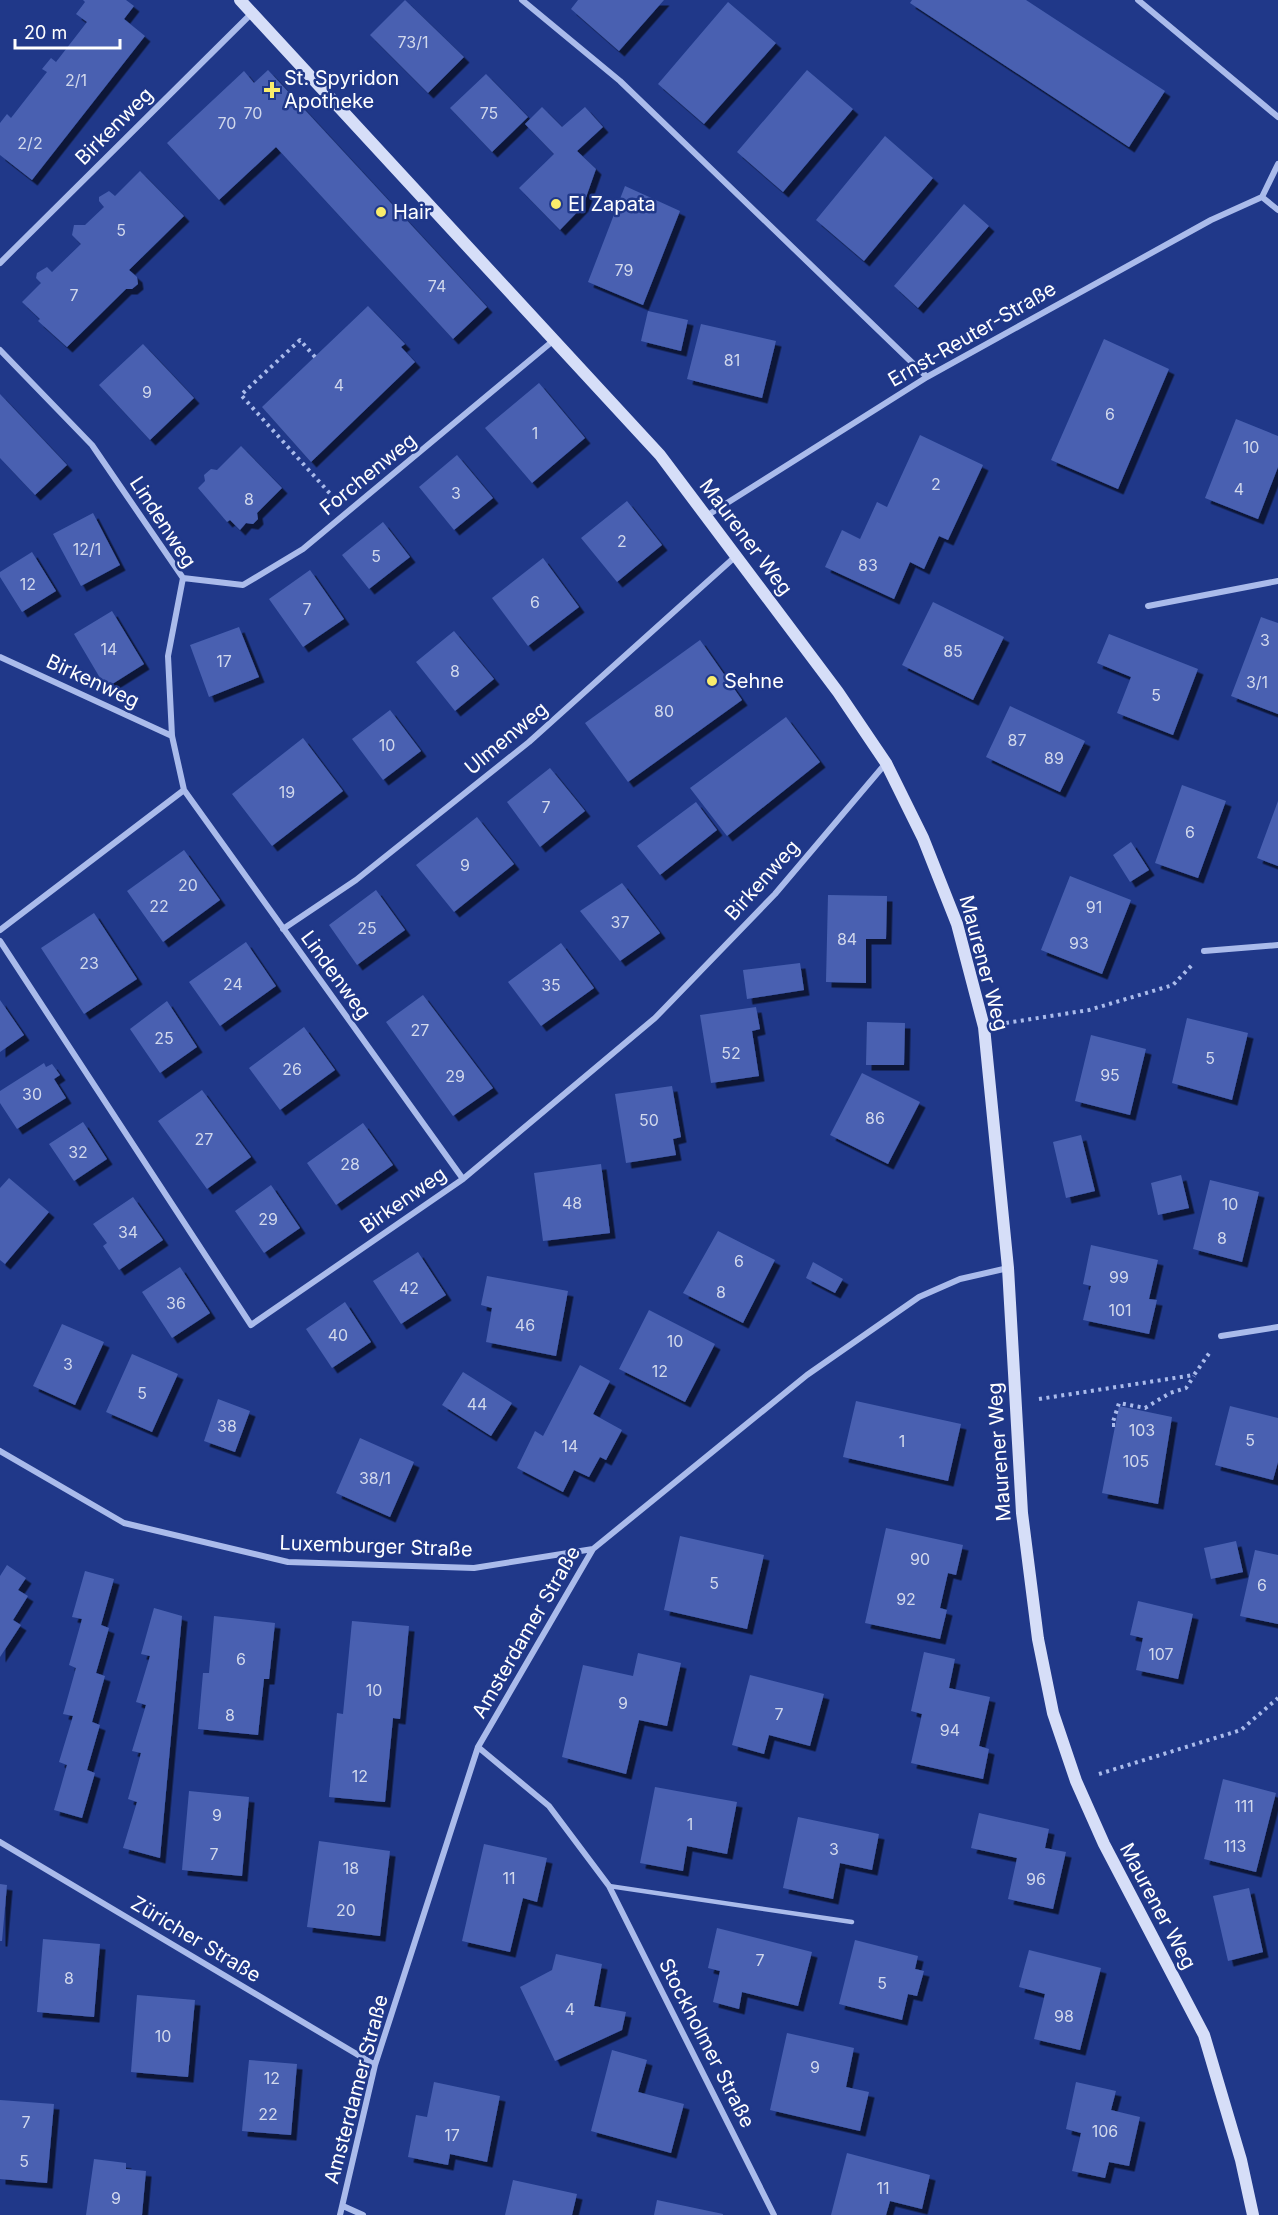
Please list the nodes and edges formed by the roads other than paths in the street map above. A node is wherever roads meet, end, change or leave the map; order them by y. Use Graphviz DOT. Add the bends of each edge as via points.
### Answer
graph roads {
  1 [pos="240,0"];
  2 [pos="522,0"];
  3 [pos="1138,0"];
  4 [pos="252,13"];
  5 [pos="1278,117"];
  6 [pos="1278,164"];
  7 [pos="1262,197"];
  8 [pos="1278,210"];
  9 [pos="0,263"];
  10 [pos="554,340"];
  11 [pos="0,350"];
  12 [pos="927,377"];
  13 [pos="708,516"];
  14 [pos="737,556"];
  15 [pos="183,578"];
  16 [pos="1278,581"];
  17 [pos="1148,606"];
  18 [pos="0,657"];
  19 [pos="172,736"];
  20 [pos="886,763"];
  21 [pos="184,790"];
  22 [pos="283,929"];
  23 [pos="0,930"];
  24 [pos="0,941"];
  25 [pos="1278,945"];
  26 [pos="1204,951"];
  27 [pos="463,1179"];
  28 [pos="1008,1268"];
  29 [pos="1278,1327"];
  30 [pos="1221,1336"];
  31 [pos="0,1451"];
  32 [pos="593,1549"];
  33 [pos="478,1748"];
  34 [pos="0,1842"];
  35 [pos="609,1886"];
  36 [pos="852,1922"];
  37 [pos="375,2065"];
  38 [pos="343,2206"];
  39 [pos="340,2215"];
  40 [pos="363,2215"];
  41 [pos="774,2215"];
  42 [pos="1253,2215"];
  1 -- 4 [label="street, Maurener Weg"];
  2 -- 12 [label="street" via="620,81"];
  3 -- 5 [label="street"];
  4 -- 9 [label="street, Birkenweg"];
  4 -- 10 [label="street, Maurener Weg"];
  6 -- 7 [label="street"];
  7 -- 8 [label="street"];
  7 -- 12 [label="street, Ernst-Reuter-Straße" via="1210,220"];
  10 -- 13 [label="street, Maurener Weg" via="660,456"];
  10 -- 15 [label="street, Forchenweg" via="303,549 243,585"];
  11 -- 15 [label="street, Lindenweg" via="92,445"];
  12 -- 13 [label="street, Ernst-Reuter-Straße"];
  13 -- 14 [label="street, Maurener Weg"];
  14 -- 20 [label="street, Maurener Weg"];
  14 -- 22 [label="street, Ulmenweg" via="529,742 356,880"];
  15 -- 19 [label="street, Lindenweg" via="168,656"];
  16 -- 17 [label="street"];
  18 -- 19 [label="street, Birkenweg"];
  19 -- 21 [label="street, Lindenweg"];
  20 -- 27 [label="street, Birkenweg" via="775,894 655,1018"];
  20 -- 28 [label="street, Maurener Weg" via="923,838 957,924 984,1027"];
  21 -- 22 [label="street, Lindenweg"];
  21 -- 23 [label="street"];
  22 -- 27 [label="street, Lindenweg"];
  24 -- 27 [label="street, Birkenweg" via="251,1325"];
  25 -- 26 [label="street"];
  28 -- 32 [label="street, Amsterdamer Straße" via="960,1279 920,1297 807,1375"];
  28 -- 42 [label="street, Maurener Weg" via="1022,1513 1038,1639 1053,1713 1076,1781 1104,1844 1204,2035"];
  29 -- 30 [label="street"];
  31 -- 32 [label="street, Luxemburger Straße" via="124,1523 288,1562 474,1568"];
  32 -- 33 [label="street, Amsterdamer Straße"];
  33 -- 35 [label="street, Stockholmer Straße" via="549,1806"];
  33 -- 37 [label="street, Amsterdamer Straße"];
  34 -- 37 [label="street, Züricher Straße"];
  35 -- 36 [label="lane"];
  35 -- 41 [label="street, Stockholmer Straße"];
  37 -- 38 [label="street, Amsterdamer Straße"];
  38 -- 39 [label="street, Amsterdamer Straße"];
  38 -- 40 [label="street"];
}
